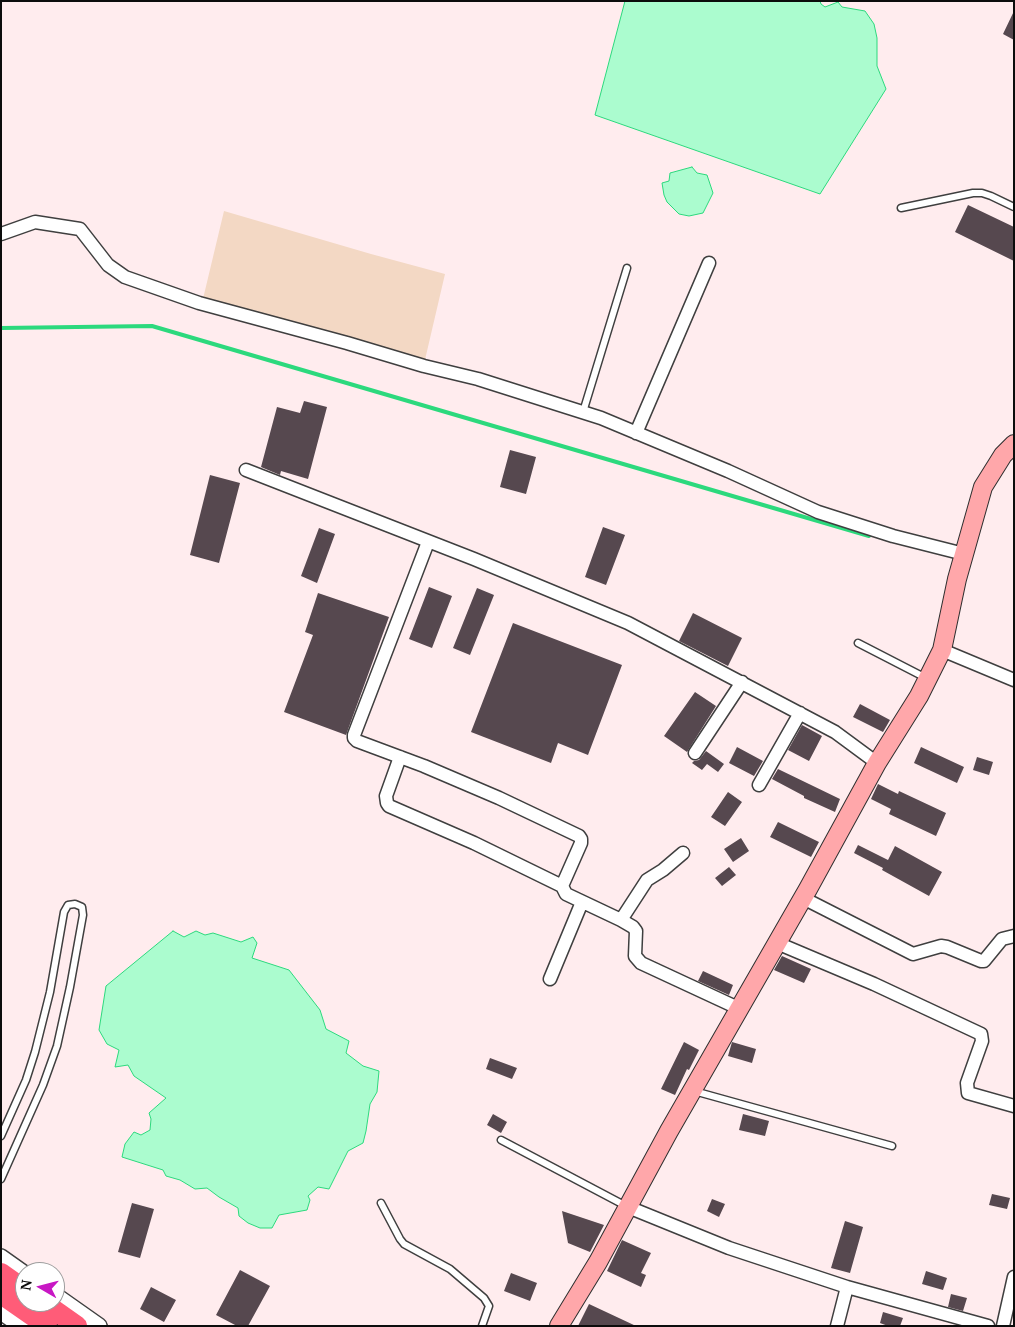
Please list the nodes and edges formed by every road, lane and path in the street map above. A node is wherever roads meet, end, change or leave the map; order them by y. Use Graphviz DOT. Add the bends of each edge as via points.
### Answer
graph roads {
  1 [pos="1014,207"];
  2 [pos="900,208"];
  3 [pos="1,234"];
  4 [pos="709,263"];
  5 [pos="627,268"];
  6 [pos="583,412"];
  7 [pos="636,433"];
  8 [pos="1014,444"];
  9 [pos="246,470"];
  10 [pos="428,542"];
  11 [pos="964,554"];
  12 [pos="858,643"];
  13 [pos="942,650"];
  14 [pos="928,678"];
  15 [pos="1014,680"];
  16 [pos="742,682"];
  17 [pos="800,713"];
  18 [pos="695,753"];
  19 [pos="400,757"];
  20 [pos="877,762"];
  21 [pos="759,785"];
  22 [pos="683,853"];
  23 [pos="562,886"];
  24 [pos="804,898"];
  25 [pos="582,902"];
  26 [pos="621,920"];
  27 [pos="1014,936"];
  28 [pos="777,943"];
  29 [pos="550,979"];
  30 [pos="738,1008"];
  31 [pos="692,1090"];
  32 [pos="1014,1106"];
  33 [pos="1,1136"];
  34 [pos="501,1140"];
  35 [pos="892,1146"];
  36 [pos="1,1179"];
  37 [pos="381,1203"];
  38 [pos="628,1206"];
  39 [pos="1,1256"];
  40 [pos="15,1266"];
  41 [pos="1,1273"];
  42 [pos="1014,1277"];
  43 [pos="15,1283"];
  44 [pos="847,1287"];
  45 [pos="65,1303"];
  46 [pos="2,1308"];
  47 [pos="57,1312"];
  48 [pos="21,1326"];
  49 [pos="47,1326"];
  50 [pos="77,1326"];
  51 [pos="99,1326"];
  52 [pos="482,1326"];
  53 [pos="559,1326"];
  54 [pos="837,1326"];
  55 [pos="988,1326"];
  56 [pos="1003,1326"];
  1 -- 2 [label="lane" via="991,196 973,193"];
  3 -- 6 [label="street" via="35,222 80,229 108,265 125,277 199,303 478,379"];
  4 -- 7 [label="street"];
  5 -- 6 [label="lane"];
  6 -- 7 [label="street"];
  7 -- 11 [label="street" via="818,512"];
  8 -- 11 [label="main road" via="983,487"];
  9 -- 10 [label="street"];
  10 -- 16 [label="street" via="628,623"];
  10 -- 19 [label="street" via="354,735 357,741"];
  11 -- 13 [label="main road"];
  12 -- 14 [label="lane"];
  13 -- 14 [label="main road"];
  13 -- 15 [label="street"];
  14 -- 20 [label="main road"];
  16 -- 17 [label="street"];
  16 -- 18 [label="street"];
  17 -- 20 [label="street" via="835,732"];
  17 -- 21 [label="street"];
  19 -- 23 [label="street" via="386,796 389,806"];
  19 -- 23 [label="street" via="579,836 581,843"];
  20 -- 24 [label="main road"];
  22 -- 26 [label="street" via="647,880"];
  23 -- 25 [label="street" via="566,894"];
  24 -- 27 [label="street" via="913,954 941,946 984,961 1002,939"];
  24 -- 28 [label="main road"];
  25 -- 26 [label="street"];
  25 -- 29 [label="street"];
  26 -- 30 [label="street" via="636,931 635,956 641,963"];
  28 -- 30 [label="main road"];
  28 -- 32 [label="street" via="981,1034 982,1041 967,1083 968,1093"];
  30 -- 31 [label="main road"];
  31 -- 35 [label="lane"];
  31 -- 38 [label="main road"];
  33 -- 36 [label="lane" via="35,1052 50,992 64,912 68,905 75,904 82,907 83,915 57,1046"];
  34 -- 38 [label="lane"];
  37 -- 52 [label="lane" via="404,1244 450,1269 484,1298 489,1306"];
  38 -- 44 [label="street" via="728,1248"];
  38 -- 53 [label="main road"];
  39 -- 40 [label="street"];
  41 -- 43 [label="main road"];
  42 -- 56 [label="street"];
  44 -- 54 [label="street"];
  44 -- 55 [label="street"];
  45 -- 51 [label="street"];
  46 -- 48 [label="street"];
  46 -- 49 [label="main road"];
  47 -- 50 [label="main road"];
}
